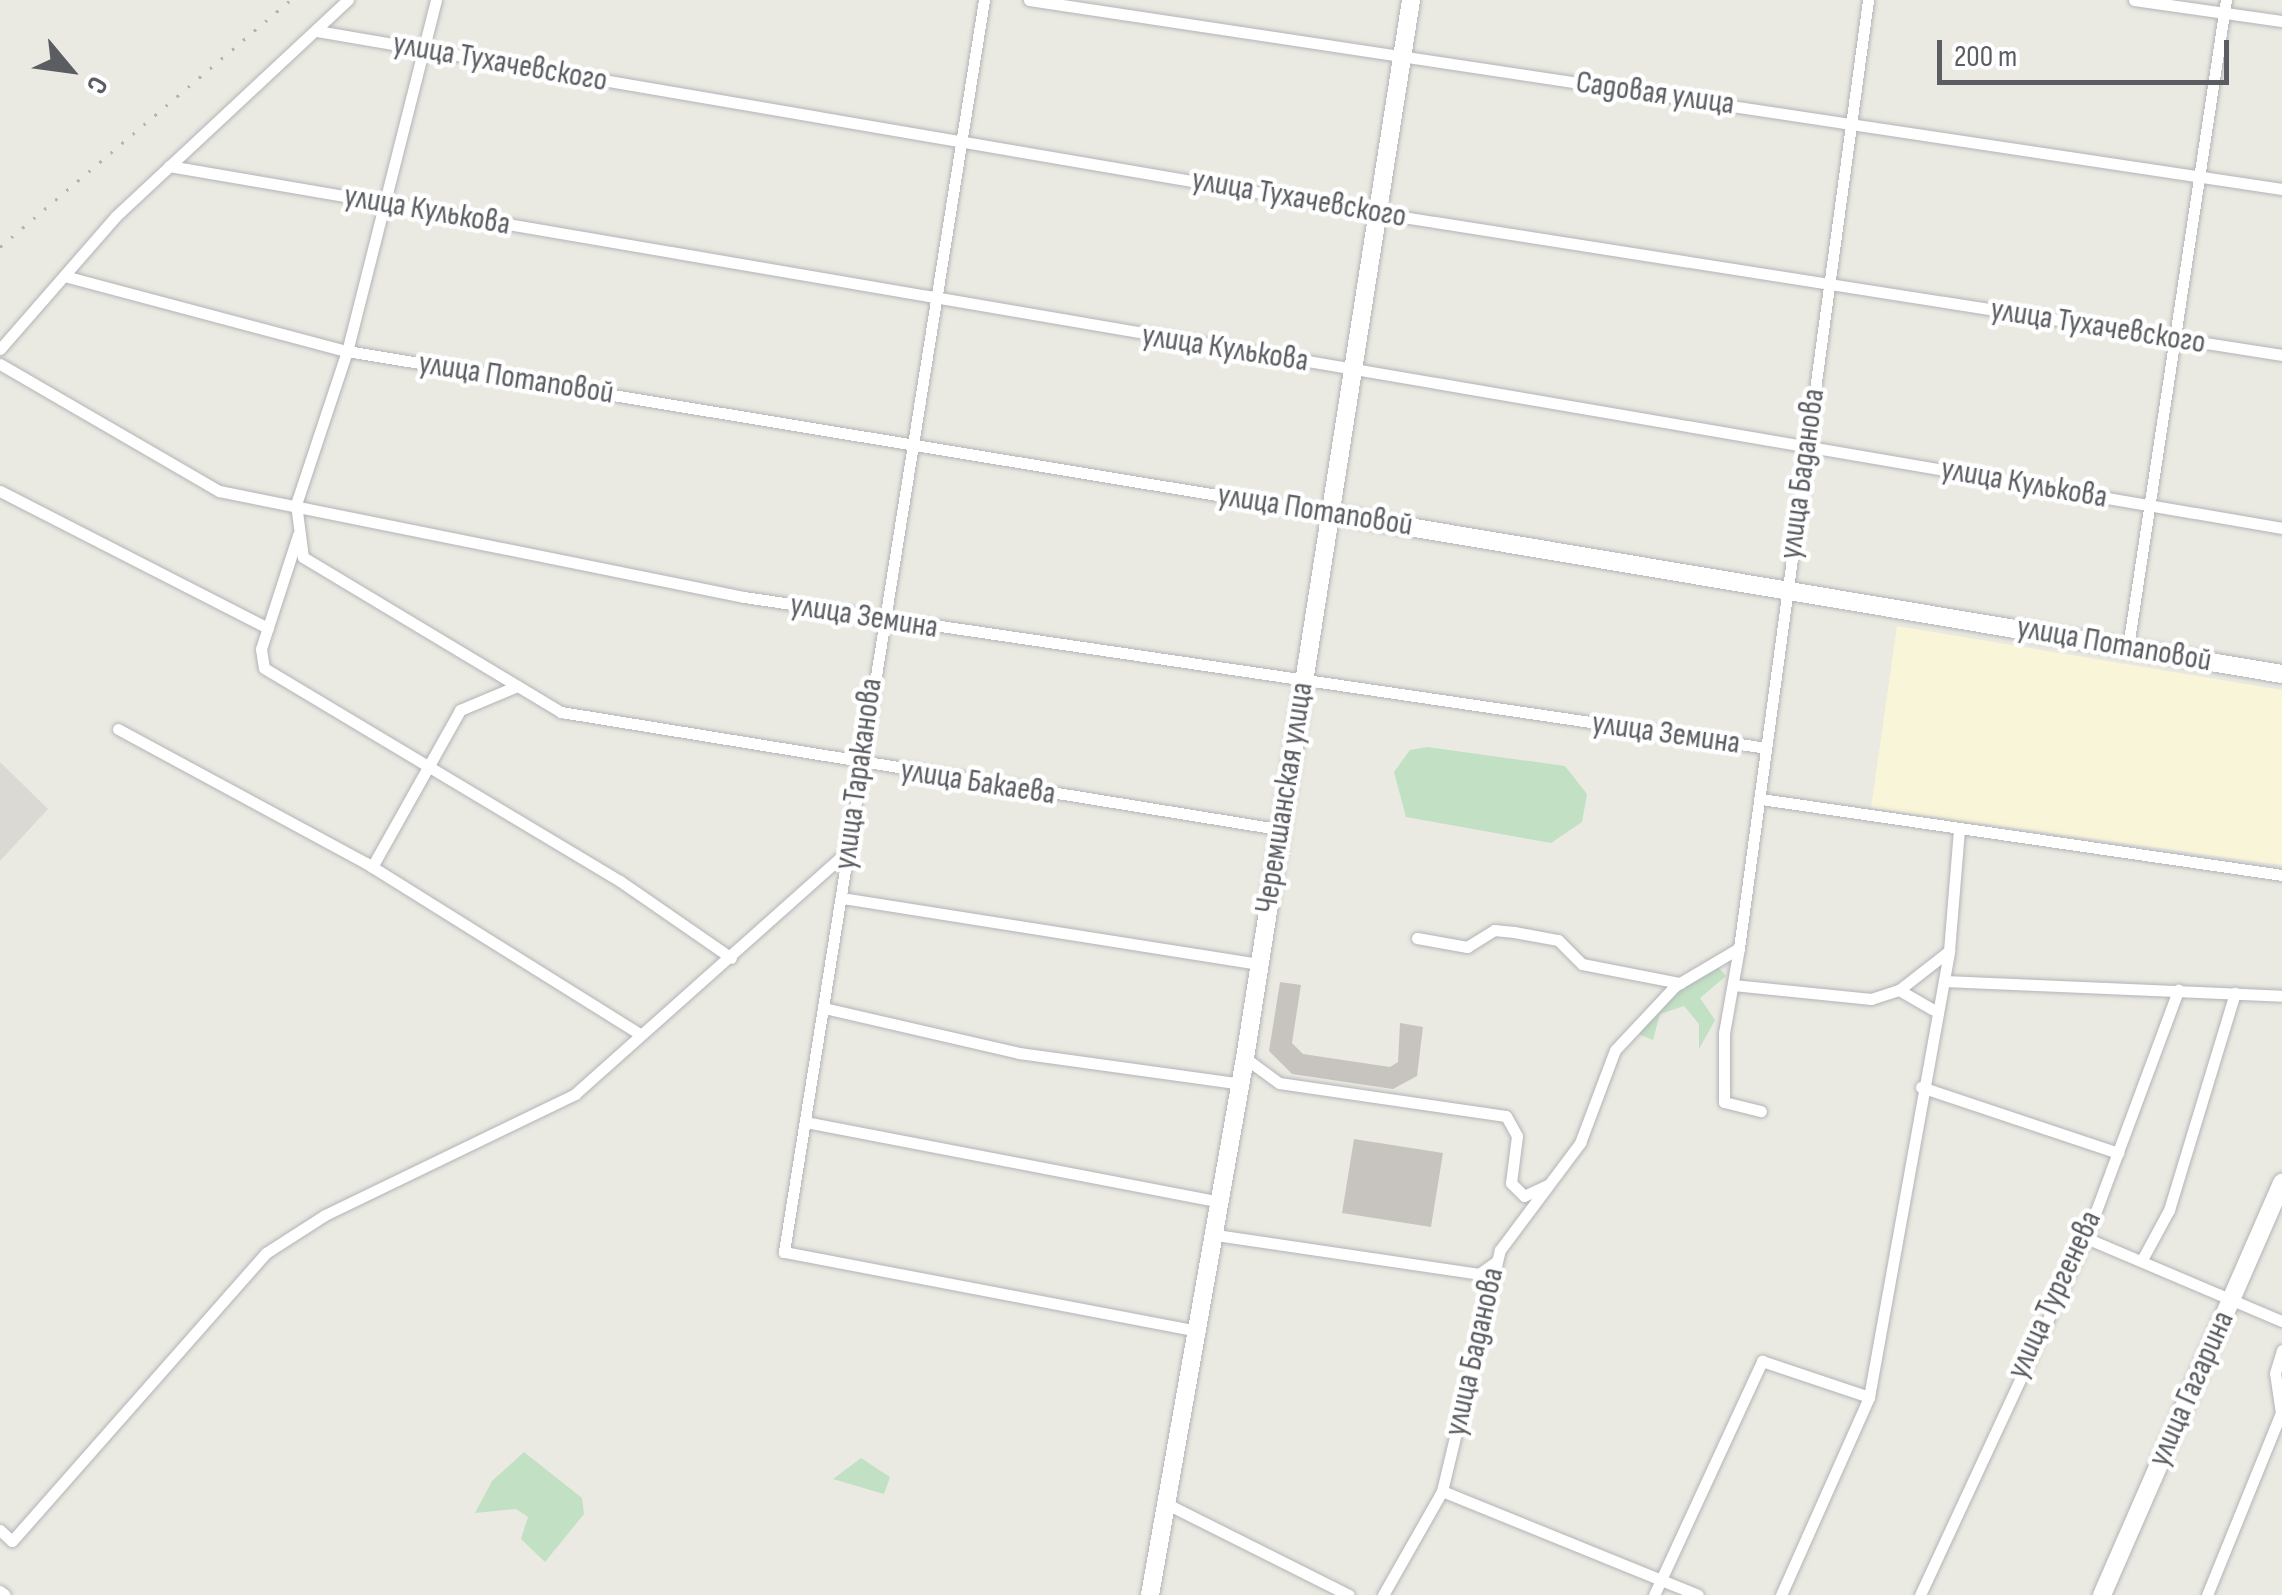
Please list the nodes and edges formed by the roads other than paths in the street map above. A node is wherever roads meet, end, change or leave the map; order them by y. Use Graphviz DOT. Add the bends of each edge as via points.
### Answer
graph roads {
  1 [pos="348,0"];
  2 [pos="436,0"];
  3 [pos="984,0"];
  4 [pos="1029,0"];
  5 [pos="1410,0"];
  6 [pos="1868,0"];
  7 [pos="2134,0"];
  8 [pos="2225,6"];
  9 [pos="2282,21"];
  10 [pos="317,31"];
  11 [pos="422,50"];
  12 [pos="1402,59"];
  13 [pos="1852,122"];
  14 [pos="962,141"];
  15 [pos="169,166"];
  16 [pos="2199,176"];
  17 [pos="2282,189"];
  18 [pos="381,203"];
  19 [pos="1378,214"];
  20 [pos="68,277"];
  21 [pos="1827,286"];
  22 [pos="936,302"];
  23 [pos="2177,338"];
  24 [pos="0,348"];
  25 [pos="347,351"];
  26 [pos="2282,355"];
  27 [pos="0,364"];
  28 [pos="1354,370"];
  29 [pos="1808,444"];
  30 [pos="918,446"];
  31 [pos="0,492"];
  32 [pos="296,504"];
  33 [pos="2152,507"];
  34 [pos="1332,514"];
  35 [pos="2282,528"];
  36 [pos="300,531"];
  37 [pos="1787,589"];
  38 [pos="880,619"];
  39 [pos="268,628"];
  40 [pos="2128,647"];
  41 [pos="2282,674"];
  42 [pos="1302,685"];
  43 [pos="517,686"];
  44 [pos="118,729"];
  45 [pos="1766,748"];
  46 [pos="859,765"];
  47 [pos="426,767"];
  48 [pos="1761,800"];
  49 [pos="1278,829"];
  50 [pos="1959,830"];
  51 [pos="847,852"];
  52 [pos="372,867"];
  53 [pos="2282,876"];
  54 [pos="842,898"];
  55 [pos="1417,938"];
  56 [pos="1738,948"];
  57 [pos="1949,950"];
  58 [pos="730,958"];
  59 [pos="1260,964"];
  60 [pos="1944,981"];
  61 [pos="1680,982"];
  62 [pos="1733,986"];
  63 [pos="1899,990"];
  64 [pos="2178,990"];
  65 [pos="2235,993"];
  66 [pos="2282,996"];
  67 [pos="824,1008"];
  68 [pos="1933,1010"];
  69 [pos="641,1035"];
  70 [pos="1245,1058"];
  71 [pos="1241,1084"];
  72 [pos="1921,1086"];
  73 [pos="1761,1110"];
  74 [pos="805,1122"];
  75 [pos="2118,1153"];
  76 [pos="1554,1178"];
  77 [pos="2282,1183"];
  78 [pos="1221,1202"];
  79 [pos="1216,1235"];
  80 [pos="2086,1238"];
  81 [pos="2143,1258"];
  82 [pos="1494,1263"];
  83 [pos="2231,1301"];
  84 [pos="2282,1321"];
  85 [pos="1200,1331"];
  86 [pos="2282,1350"];
  87 [pos="1869,1397"];
  88 [pos="1442,1491"];
  89 [pos="1169,1506"];
  90 [pos="0,1530"];
  91 [pos="1662,1577"];
  92 [pos="1150,1595"];
  93 [pos="1349,1595"];
  94 [pos="1383,1595"];
  95 [pos="1654,1595"];
  96 [pos="1698,1595"];
  97 [pos="1782,1595"];
  98 [pos="1920,1595"];
  99 [pos="2102,1595"];
  100 [pos="2207,1595"];
  1 -- 10 [label="street"];
  2 -- 11 [label="street"];
  3 -- 14 [label="street, улица Тараканова"];
  4 -- 12 [label="street, Садовая улица"];
  5 -- 12 [label="main road, Черемшанская улица"];
  6 -- 13 [label="street, улица Баданова"];
  7 -- 8 [label="street"];
  8 -- 9 [label="street"];
  8 -- 16 [label="street"];
  10 -- 11 [label="street, улица Тухачевского"];
  10 -- 15 [label="street"];
  11 -- 14 [label="street, улица Тухачевского"];
  11 -- 18 [label="street"];
  12 -- 13 [label="street, Садовая улица"];
  12 -- 19 [label="main road, Черемшанская улица"];
  13 -- 16 [label="street, Садовая улица"];
  13 -- 21 [label="street, улица Баданова"];
  14 -- 19 [label="street, улица Тухачевского"];
  14 -- 22 [label="street, улица Тараканова"];
  15 -- 18 [label="street, улица Кулькова"];
  15 -- 20 [label="street"];
  16 -- 17 [label="street, Садовая улица"];
  16 -- 23 [label="street"];
  18 -- 22 [label="street, улица Кулькова"];
  18 -- 25 [label="street"];
  19 -- 21 [label="street, улица Тухачевского"];
  19 -- 28 [label="main road, Черемшанская улица"];
  20 -- 24 [label="street"];
  20 -- 25 [label="street, улица Потаповой"];
  21 -- 23 [label="street, улица Тухачевского"];
  21 -- 29 [label="street, улица Баданова"];
  22 -- 28 [label="street, улица Кулькова"];
  22 -- 30 [label="street, улица Тараканова"];
  23 -- 26 [label="street, улица Тухачевского"];
  23 -- 33 [label="street"];
  25 -- 30 [label="street, улица Потаповой"];
  25 -- 32 [label="street"];
  27 -- 32 [label="street, улица Земина" via="219,491"];
  28 -- 29 [label="street, улица Кулькова"];
  28 -- 34 [label="main road, Черемшанская улица"];
  29 -- 33 [label="street, улица Кулькова"];
  29 -- 37 [label="street, улица Баданова"];
  30 -- 34 [label="street, улица Потаповой"];
  30 -- 38 [label="street, улица Тараканова"];
  31 -- 39 [label="street"];
  32 -- 36 [label="street"];
  32 -- 38 [label="street, улица Земина" via="592,569"];
  33 -- 35 [label="street, улица Кулькова"];
  33 -- 40 [label="street"];
  34 -- 37 [label="main road, улица Потаповой"];
  34 -- 42 [label="main road, Черемшанская улица"];
  36 -- 39 [label="street"];
  36 -- 43 [label="street" via="303,557"];
  37 -- 40 [label="main road, улица Потаповой"];
  37 -- 45 [label="street, улица Баданова"];
  38 -- 42 [label="street, улица Земина"];
  38 -- 46 [label="street, улица Тараканова"];
  39 -- 47 [label="street" via="264,668"];
  40 -- 41 [label="main road, улица Потаповой"];
  42 -- 45 [label="street, улица Земина"];
  42 -- 49 [label="main road, Черемшанская улица"];
  43 -- 46 [label="street, улица Бакаева" via="561,712"];
  43 -- 47 [label="street" via="460,710"];
  44 -- 52 [label="street"];
  45 -- 48 [label="street, улица Баданова"];
  46 -- 49 [label="street, улица Бакаева"];
  46 -- 51 [label="street, улица Тараканова"];
  47 -- 52 [label="street"];
  47 -- 58 [label="street" via="620,881"];
  48 -- 50 [label="street, улица Земина"];
  48 -- 56 [label="street, улица Баданова"];
  49 -- 59 [label="main road, Черемшанская улица"];
  50 -- 53 [label="street, улица Земина"];
  50 -- 57 [label="street"];
  51 -- 54 [label="street, улица Тараканова"];
  51 -- 58 [label="street"];
  52 -- 69 [label="street"];
  54 -- 59 [label="street"];
  54 -- 67 [label="street, улица Тараканова"];
  55 -- 61 [label="street" via="1468,947 1494,930 1514,932 1558,940 1582,964"];
  56 -- 61 [label="street, улица Баданова"];
  56 -- 62 [label="street, улица Баданова"];
  57 -- 60 [label="street"];
  57 -- 63 [label="street"];
  58 -- 69 [label="street"];
  59 -- 70 [label="main road, Черемшанская улица"];
  60 -- 64 [label="street"];
  60 -- 68 [label="street"];
  61 -- 76 [label="street, улица Баданова" via="1615,1050 1580,1144"];
  62 -- 63 [label="street" via="1871,999"];
  62 -- 73 [label="street, улица Баданова" via="1724,1102"];
  63 -- 68 [label="street"];
  64 -- 65 [label="street"];
  64 -- 75 [label="street, улица Тургенева"];
  65 -- 66 [label="street"];
  65 -- 81 [label="street" via="2169,1210"];
  67 -- 71 [label="street" via="1019,1053"];
  67 -- 74 [label="street, улица Тараканова"];
  68 -- 72 [label="street"];
  69 -- 90 [label="street" via="575,1094 325,1215 266,1253 12,1541"];
  70 -- 71 [label="main road, Черемшанская улица"];
  70 -- 76 [label="street" via="1280,1083 1506,1116 1517,1136 1511,1183 1531,1196"];
  71 -- 78 [label="main road, Черемшанская улица"];
  72 -- 75 [label="street"];
  72 -- 87 [label="street"];
  74 -- 78 [label="street"];
  74 -- 85 [label="street, улица Тараканова" via="784,1252"];
  75 -- 80 [label="street, улица Тургенева"];
  76 -- 82 [label="street, улица Баданова"];
  77 -- 83 [label="main road, улица Гагарина"];
  78 -- 79 [label="main road, Черемшанская улица"];
  79 -- 82 [label="street" via="1479,1274"];
  79 -- 85 [label="main road, Черемшанская улица"];
  80 -- 81 [label="street"];
  80 -- 98 [label="street, улица Тургенева"];
  81 -- 83 [label="street"];
  82 -- 88 [label="street, улица Баданова"];
  83 -- 84 [label="street"];
  83 -- 99 [label="main road, улица Гагарина"];
  85 -- 89 [label="main road, Черемшанская улица"];
  86 -- 100 [label="street" via="2275,1374 2281,1413"];
  87 -- 91 [label="street" via="1762,1361"];
  87 -- 97 [label="street"];
  88 -- 91 [label="street"];
  88 -- 94 [label="street, улица Баданова"];
  89 -- 92 [label="main road, Черемшанская улица"];
  89 -- 93 [label="street"];
  91 -- 95 [label="street"];
  91 -- 96 [label="street"];
}
